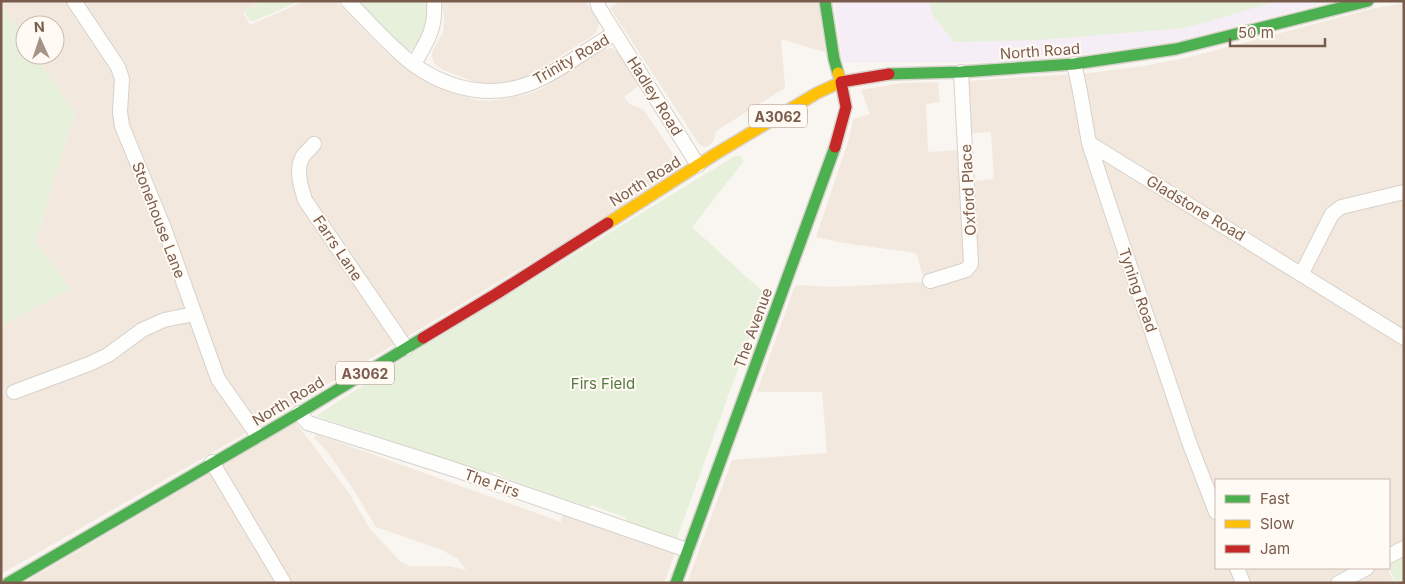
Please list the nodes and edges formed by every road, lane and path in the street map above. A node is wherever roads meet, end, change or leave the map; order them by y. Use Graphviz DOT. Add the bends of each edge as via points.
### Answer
graph roads {
  1 [pos="74,1"];
  2 [pos="348,1"];
  3 [pos="434,1"];
  4 [pos="597,1"];
  5 [pos="825,1"];
  6 [pos="1368,1"];
  7 [pos="615,33"];
  8 [pos="414,64"];
  9 [pos="1074,64"];
  10 [pos="961,72"];
  11 [pos="841,82"];
  12 [pos="1089,143"];
  13 [pos="314,144"];
  14 [pos="698,165"];
  15 [pos="1404,192"];
  16 [pos="1302,273"];
  17 [pos="930,281"];
  18 [pos="194,314"];
  19 [pos="1404,338"];
  20 [pos="406,348"];
  21 [pos="14,392"];
  22 [pos="299,413"];
  23 [pos="258,436"];
  24 [pos="212,462"];
  25 [pos="1215,509"];
  26 [pos="1404,548"];
  27 [pos="687,550"];
  28 [pos="1390,555"];
  29 [pos="1237,569"];
  30 [pos="1365,569"];
  31 [pos="8,583"];
  32 [pos="284,583"];
  33 [pos="676,583"];
  34 [pos="1243,583"];
  35 [pos="1338,583"];
  1 -- 18 [label="street, Stonehouse Lane" via="118,67 122,80 122,126 164,228"];
  2 -- 8 [label="street, Trinity Road"];
  3 -- 8 [label="street" via="432,32"];
  4 -- 7 [label="street, Hadley Road"];
  5 -- 11 [label="street, The Avenue"];
  6 -- 9 [label="street, North Road" via="1176,49"];
  7 -- 8 [label="street, Trinity Road" via="542,79 497,92 447,83"];
  7 -- 14 [label="street, Hadley Road"];
  9 -- 10 [label="street, North Road"];
  9 -- 12 [label="street, Tyning Road"];
  10 -- 11 [label="street, North Road" via="886,74"];
  10 -- 17 [label="street, Oxford Place" via="971,264 966,270"];
  11 -- 14 [label="street, North Road / A3062" via="817,93"];
  11 -- 27 [label="street, The Avenue" via="846,107 840,134"];
  12 -- 16 [label="street, Gladstone Road"];
  12 -- 25 [label="street, Tyning Road" via="1189,442"];
  13 -- 20 [label="street, Farrs Lane" via="302,157 300,182 305,200"];
  14 -- 20 [label="street, North Road / A3062"];
  15 -- 16 [label="street" via="1341,207 1332,214"];
  16 -- 19 [label="street, Gladstone Road"];
  18 -- 21 [label="street" via="164,320 142,330 108,355"];
  18 -- 23 [label="street, Stonehouse Lane" via="218,379"];
  20 -- 22 [label="street, North Road / A3062"];
  22 -- 23 [label="street, North Road / A3062"];
  22 -- 27 [label="street, The Firs" via="308,422"];
  23 -- 24 [label="street, North Road / A3062"];
  24 -- 31 [label="street, North Road / A3062"];
  24 -- 32 [label="street"];
  26 -- 28 [label="street"];
  27 -- 33 [label="street, The Avenue"];
  29 -- 34 [label="street"];
  30 -- 35 [label="street"];
}
